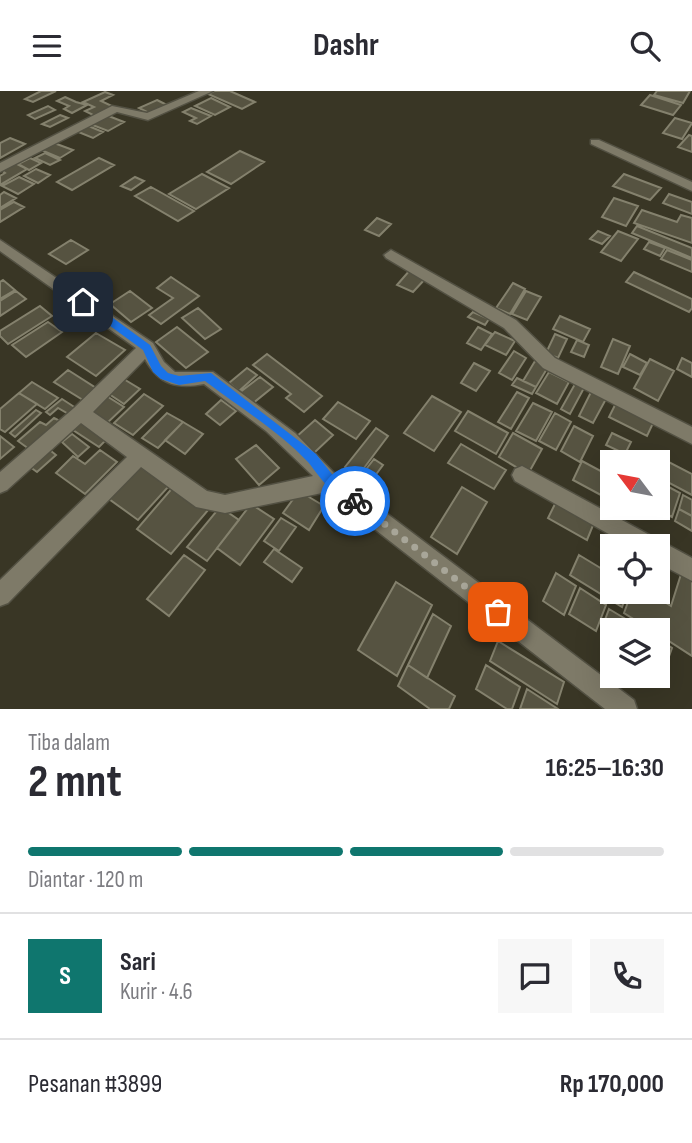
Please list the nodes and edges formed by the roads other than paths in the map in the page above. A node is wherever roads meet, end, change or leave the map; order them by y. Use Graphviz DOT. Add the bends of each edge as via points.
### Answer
graph roads {
  1 [pos="208,91"];
  2 [pos="595,142"];
  3 [pos="0,167"];
  4 [pos="692,187"];
  5 [pos="0,244"];
  6 [pos="391,255"];
  7 [pos="147,347"];
  8 [pos="80,413"];
  9 [pos="692,436"];
  10 [pos="140,456"];
  11 [pos="522,475"];
  12 [pos="330,482"];
  13 [pos="0,484"];
  14 [pos="628,534"];
  15 [pos="670,558"];
  16 [pos="692,570"];
  17 [pos="0,594"];
  18 [pos="625,709"];
  1 -- 3 [label="street" via="145,118 116,108"];
  2 -- 4 [label="street"];
  5 -- 7 [label="street"];
  6 -- 9 [label="street" via="510,324 550,363"];
  7 -- 8 [label="street"];
  7 -- 12 [label="street" via="156,369 165,376 179,381 207,377 312,458"];
  8 -- 10 [label="street"];
  8 -- 13 [label="street"];
  10 -- 12 [label="street" via="214,504"];
  10 -- 17 [label="street"];
  11 -- 14 [label="street"];
  12 -- 18 [label="street"];
  15 -- 16 [label="street"];
}
